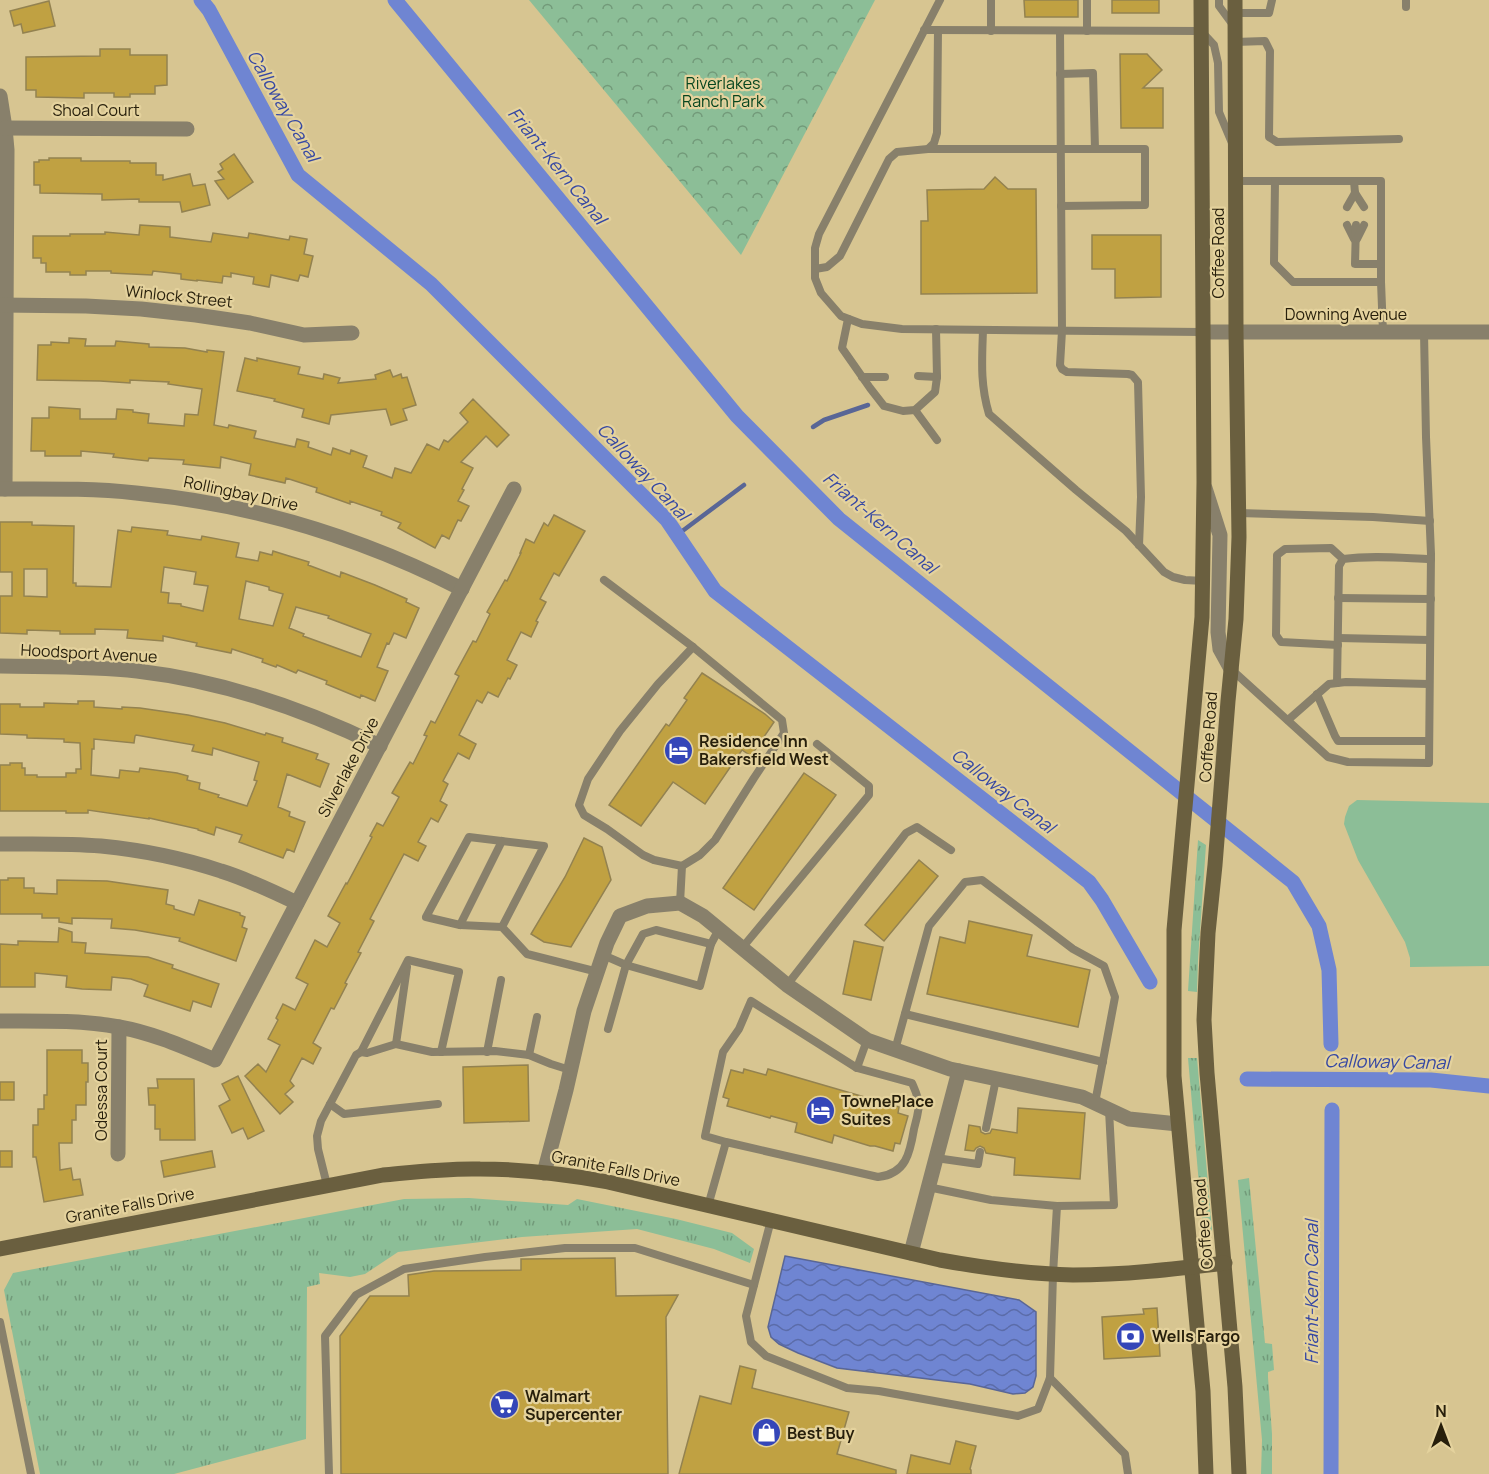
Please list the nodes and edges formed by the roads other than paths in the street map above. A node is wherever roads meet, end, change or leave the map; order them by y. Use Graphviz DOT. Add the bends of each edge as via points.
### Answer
graph roads {
  1 [pos="940,0"];
  2 [pos="991,0"];
  3 [pos="1087,0"];
  4 [pos="1201,0"];
  5 [pos="1219,0"];
  6 [pos="1272,0"];
  7 [pos="1235,6"];
  8 [pos="924,30"];
  9 [pos="938,30"];
  10 [pos="991,31"];
  11 [pos="1060,31"];
  12 [pos="1087,31"];
  13 [pos="1201,31"];
  14 [pos="1235,35"];
  15 [pos="1060,74"];
  16 [pos="0,96"];
  17 [pos="5,128"];
  18 [pos="186,129"];
  19 [pos="1399,139"];
  20 [pos="928,149"];
  21 [pos="1061,149"];
  22 [pos="1095,149"];
  23 [pos="1236,151"];
  24 [pos="1236,181"];
  25 [pos="1275,181"];
  26 [pos="1354,181"];
  27 [pos="1355,193"];
  28 [pos="1061,206"];
  29 [pos="1355,243"];
  30 [pos="1381,264"];
  31 [pos="815,269"];
  32 [pos="1381,282"];
  33 [pos="3,305"];
  34 [pos="848,319"];
  35 [pos="936,329"];
  36 [pos="982,330"];
  37 [pos="1062,331"];
  38 [pos="1202,332"];
  39 [pos="1236,332"];
  40 [pos="1383,332"];
  41 [pos="1424,332"];
  42 [pos="1489,332"];
  43 [pos="352,333"];
  44 [pos="918,376"];
  45 [pos="862,377"];
  46 [pos="885,377"];
  47 [pos="937,377"];
  48 [pos="915,410"];
  49 [pos="937,440"];
  50 [pos="1204,482"];
  51 [pos="2,489"];
  52 [pos="514,489"];
  53 [pos="1239,513"];
  54 [pos="1430,521"];
  55 [pos="1139,545"];
  56 [pos="1343,559"];
  57 [pos="1431,560"];
  58 [pos="604,580"];
  59 [pos="1203,581"];
  60 [pos="462,589"];
  61 [pos="1338,598"];
  62 [pos="1431,598"];
  63 [pos="1430,640"];
  64 [pos="1338,641"];
  65 [pos="693,648"];
  66 [pos="0,666"];
  67 [pos="1231,669"];
  68 [pos="1337,683"];
  69 [pos="1429,684"];
  70 [pos="1317,694"];
  71 [pos="1288,720"];
  72 [pos="1429,741"];
  73 [pos="817,744"];
  74 [pos="380,746"];
  75 [pos="502,841"];
  76 [pos="0,844"];
  77 [pos="951,850"];
  78 [pos="682,866"];
  79 [pos="297,903"];
  80 [pos="680,903"];
  81 [pos="460,926"];
  82 [pos="502,927"];
  83 [pos="719,929"];
  84 [pos="711,944"];
  85 [pos="742,948"];
  86 [pos="603,955"];
  87 [pos="408,960"];
  88 [pos="626,965"];
  89 [pos="598,972"];
  90 [pos="501,980"];
  91 [pos="787,985"];
  92 [pos="905,1014"];
  93 [pos="537,1017"];
  94 [pos="0,1021"];
  95 [pos="119,1027"];
  96 [pos="608,1029"];
  97 [pos="867,1040"];
  98 [pos="396,1044"];
  99 [pos="895,1050"];
  100 [pos="361,1052"];
  101 [pos="441,1052"];
  102 [pos="487,1052"];
  103 [pos="529,1055"];
  104 [pos="1103,1062"];
  105 [pos="857,1068"];
  106 [pos="570,1070"];
  107 [pos="959,1071"];
  108 [pos="996,1079"];
  109 [pos="330,1104"];
  110 [pos="438,1104"];
  111 [pos="1102,1106"];
  112 [pos="1178,1124"];
  113 [pos="986,1128"];
  114 [pos="726,1142"];
  115 [pos="980,1152"];
  116 [pos="118,1154"];
  117 [pos="936,1158"];
  118 [pos="544,1173"];
  119 [pos="327,1185"];
  120 [pos="928,1187"];
  121 [pos="708,1206"];
  122 [pos="1057,1206"];
  123 [pos="771,1220"];
  124 [pos="0,1249"];
  125 [pos="911,1253"];
  126 [pos="1225,1263"];
  127 [pos="1191,1267"];
  128 [pos="1053,1274"];
  129 [pos="754,1285"];
  130 [pos="0,1322"];
  131 [pos="1050,1378"];
  132 [pos="31,1474"];
  133 [pos="329,1474"];
  134 [pos="1128,1474"];
  135 [pos="1206,1474"];
  136 [pos="1239,1474"];
  1 -- 8 [label="lane"];
  2 -- 10 [label="lane"];
  3 -- 12 [label="lane"];
  4 -- 13 [label="main road, Coffee Road"];
  5 -- 14 [label="lane"];
  6 -- 7 [label="lane" via="1269,13"];
  7 -- 14 [label="main road, Coffee Road"];
  8 -- 9 [label="lane"];
  8 -- 31 [label="lane" via="819,234"];
  9 -- 10 [label="lane"];
  9 -- 20 [label="lane" via="937,133"];
  10 -- 11 [label="lane"];
  11 -- 12 [label="lane"];
  11 -- 15 [label="lane"];
  12 -- 13 [label="lane"];
  13 -- 23 [label="lane" via="1214,45 1219,112"];
  13 -- 38 [label="main road, Coffee Road"];
  14 -- 19 [label="lane" via="1265,41 1270,51 1269,137 1277,142"];
  14 -- 23 [label="main road, Coffee Road"];
  15 -- 21 [label="lane"];
  15 -- 22 [label="lane" via="1093,73"];
  16 -- 17 [label="street"];
  17 -- 18 [label="street, Shoal Court"];
  17 -- 33 [label="street"];
  20 -- 21 [label="lane"];
  20 -- 31 [label="lane" via="897,152 889,159 840,256 827,267"];
  21 -- 22 [label="lane"];
  21 -- 28 [label="lane"];
  22 -- 28 [label="lane" via="1145,148 1145,205"];
  23 -- 24 [label="main road, Coffee Road"];
  24 -- 25 [label="lane"];
  24 -- 39 [label="main road, Coffee Road"];
  25 -- 26 [label="lane"];
  25 -- 32 [label="lane" via="1274,263 1293,282"];
  26 -- 27 [label="lane"];
  26 -- 30 [label="lane" via="1381,181"];
  27 -- 27 [label="lane" via="1356,207"];
  28 -- 37 [label="lane"];
  29 -- 29 [label="lane" via="1356,225"];
  29 -- 30 [label="lane" via="1355,264"];
  30 -- 32 [label="lane"];
  31 -- 34 [label="lane" via="821,293"];
  32 -- 40 [label="lane"];
  33 -- 43 [label="street, Winlock Street" via="141,309 304,334"];
  33 -- 51 [label="street"];
  34 -- 35 [label="lane" via="862,324"];
  34 -- 45 [label="lane" via="842,348"];
  35 -- 36 [label="lane"];
  35 -- 47 [label="lane"];
  36 -- 37 [label="lane"];
  36 -- 55 [label="lane" via="981,375 989,414"];
  37 -- 38 [label="lane"];
  37 -- 55 [label="lane" via="1062,369 1128,374 1138,382 1142,497"];
  38 -- 39 [label="street, Downing Avenue"];
  38 -- 50 [label="main road, Coffee Road"];
  39 -- 40 [label="street, Downing Avenue"];
  39 -- 53 [label="main road, Coffee Road"];
  40 -- 41 [label="street, Downing Avenue"];
  41 -- 42 [label="street, Downing Avenue"];
  41 -- 54 [label="lane"];
  44 -- 47 [label="lane"];
  45 -- 46 [label="lane"];
  45 -- 48 [label="lane" via="884,406"];
  47 -- 48 [label="lane" via="935,392"];
  48 -- 49 [label="lane"];
  50 -- 59 [label="main road, Coffee Road"];
  50 -- 67 [label="street" via="1220,535 1218,632 1220,649"];
  51 -- 60 [label="street, Rollingbay Drive" via="135,493 203,501 270,515 400,559"];
  52 -- 60 [label="street, Silverlake Drive"];
  53 -- 54 [label="lane"];
  53 -- 67 [label="main road, Coffee Road"];
  54 -- 57 [label="lane"];
  55 -- 59 [label="lane" via="1164,572 1185,580"];
  56 -- 57 [label="lane"];
  56 -- 61 [label="lane" via="1339,566"];
  56 -- 64 [label="lane" via="1331,548 1285,549 1277,555 1276,635 1281,642"];
  57 -- 62 [label="lane"];
  58 -- 65 [label="lane"];
  59 -- 112 [label="main road, Coffee Road" via="1174,930 1174,1076"];
  60 -- 74 [label="street, Silverlake Drive"];
  61 -- 62 [label="lane"];
  61 -- 64 [label="lane"];
  62 -- 63 [label="lane"];
  63 -- 64 [label="lane"];
  63 -- 69 [label="lane"];
  64 -- 68 [label="lane"];
  65 -- 78 [label="lane" via="782,720 784,733 715,840"];
  65 -- 78 [label="lane" via="620,730 588,779 579,805 584,814 643,855"];
  66 -- 74 [label="street, Hoodsport Avenue" via="101,668 209,683 305,712"];
  67 -- 71 [label="lane"];
  67 -- 126 [label="main road, Coffee Road" via="1204,1020"];
  68 -- 69 [label="lane"];
  68 -- 70 [label="lane"];
  69 -- 72 [label="lane"];
  70 -- 71 [label="lane"];
  70 -- 72 [label="lane" via="1338,741"];
  71 -- 72 [label="lane" via="1328,757 1348,762 1429,763"];
  73 -- 85 [label="lane" via="869,786 869,795"];
  74 -- 79 [label="street, Silverlake Drive"];
  75 -- 81 [label="lane"];
  75 -- 81 [label="lane" via="469,837 426,917"];
  75 -- 82 [label="lane" via="544,846"];
  76 -- 79 [label="street" via="143,851 221,871"];
  77 -- 91 [label="lane" via="917,827 906,833"];
  78 -- 80 [label="lane"];
  79 -- 95 [label="street, Silverlake Drive" via="215,1060 168,1040"];
  80 -- 83 [label="street"];
  80 -- 86 [label="street" via="647,906 620,916"];
  81 -- 82 [label="lane"];
  82 -- 89 [label="lane" via="527,954"];
  83 -- 84 [label="lane"];
  83 -- 85 [label="street"];
  84 -- 88 [label="lane" via="656,930 643,934"];
  84 -- 88 [label="lane" via="700,986"];
  85 -- 91 [label="street"];
  86 -- 88 [label="lane"];
  86 -- 89 [label="street"];
  87 -- 98 [label="lane"];
  87 -- 100 [label="lane"];
  87 -- 101 [label="lane" via="459,972"];
  88 -- 96 [label="lane"];
  89 -- 106 [label="street"];
  90 -- 102 [label="lane"];
  91 -- 97 [label="street"];
  92 -- 99 [label="lane"];
  92 -- 104 [label="lane"];
  92 -- 104 [label="lane" via="929,926 965,882 982,880 1073,949 1104,966 1115,997"];
  93 -- 103 [label="lane"];
  94 -- 95 [label="street" via="60,1021"];
  95 -- 116 [label="street, Odessa Court"];
  97 -- 99 [label="street"];
  97 -- 105 [label="lane"];
  98 -- 100 [label="lane"];
  98 -- 101 [label="lane"];
  99 -- 107 [label="street"];
  100 -- 109 [label="lane"];
  101 -- 102 [label="lane"];
  102 -- 103 [label="lane"];
  103 -- 106 [label="lane"];
  104 -- 111 [label="lane"];
  105 -- 114 [label="lane" via="751,1001 723,1052 705,1136"];
  105 -- 114 [label="lane" via="912,1083 917,1095 919,1106 909,1154 899,1170 878,1177"];
  106 -- 118 [label="street"];
  107 -- 108 [label="street"];
  107 -- 117 [label="street"];
  108 -- 111 [label="street" via="1082,1097"];
  108 -- 113 [label="lane"];
  109 -- 110 [label="lane" via="344,1114"];
  109 -- 119 [label="lane" via="317,1136"];
  111 -- 112 [label="street" via="1129,1119"];
  111 -- 122 [label="lane" via="1114,1205"];
  112 -- 127 [label="main road, Coffee Road"];
  114 -- 121 [label="lane"];
  115 -- 117 [label="lane" via="978,1164"];
  117 -- 120 [label="street"];
  118 -- 119 [label="main road, Granite Falls Drive" via="478,1168 430,1170"];
  118 -- 121 [label="main road, Granite Falls Drive" via="608,1182"];
  119 -- 124 [label="main road, Granite Falls Drive"];
  120 -- 122 [label="lane" via="991,1200"];
  120 -- 125 [label="street"];
  121 -- 123 [label="main road, Granite Falls Drive"];
  122 -- 128 [label="lane"];
  123 -- 125 [label="main road, Granite Falls Drive"];
  123 -- 129 [label="lane"];
  125 -- 128 [label="main road, Granite Falls Drive" via="989,1269"];
  126 -- 127 [label="main road, Granite Falls Drive"];
  126 -- 136 [label="main road, Coffee Road"];
  127 -- 128 [label="main road, Granite Falls Drive" via="1121,1274"];
  127 -- 135 [label="main road, Coffee Road" via="1203,1391"];
  128 -- 131 [label="lane"];
  129 -- 131 [label="lane" via="746,1316 751,1342 766,1356 846,1388 1018,1416 1038,1409"];
  129 -- 133 [label="lane" via="635,1248 565,1248 404,1269 356,1295 325,1336"];
  130 -- 132 [label="lane"];
  131 -- 134 [label="lane" via="1125,1454"];
}
